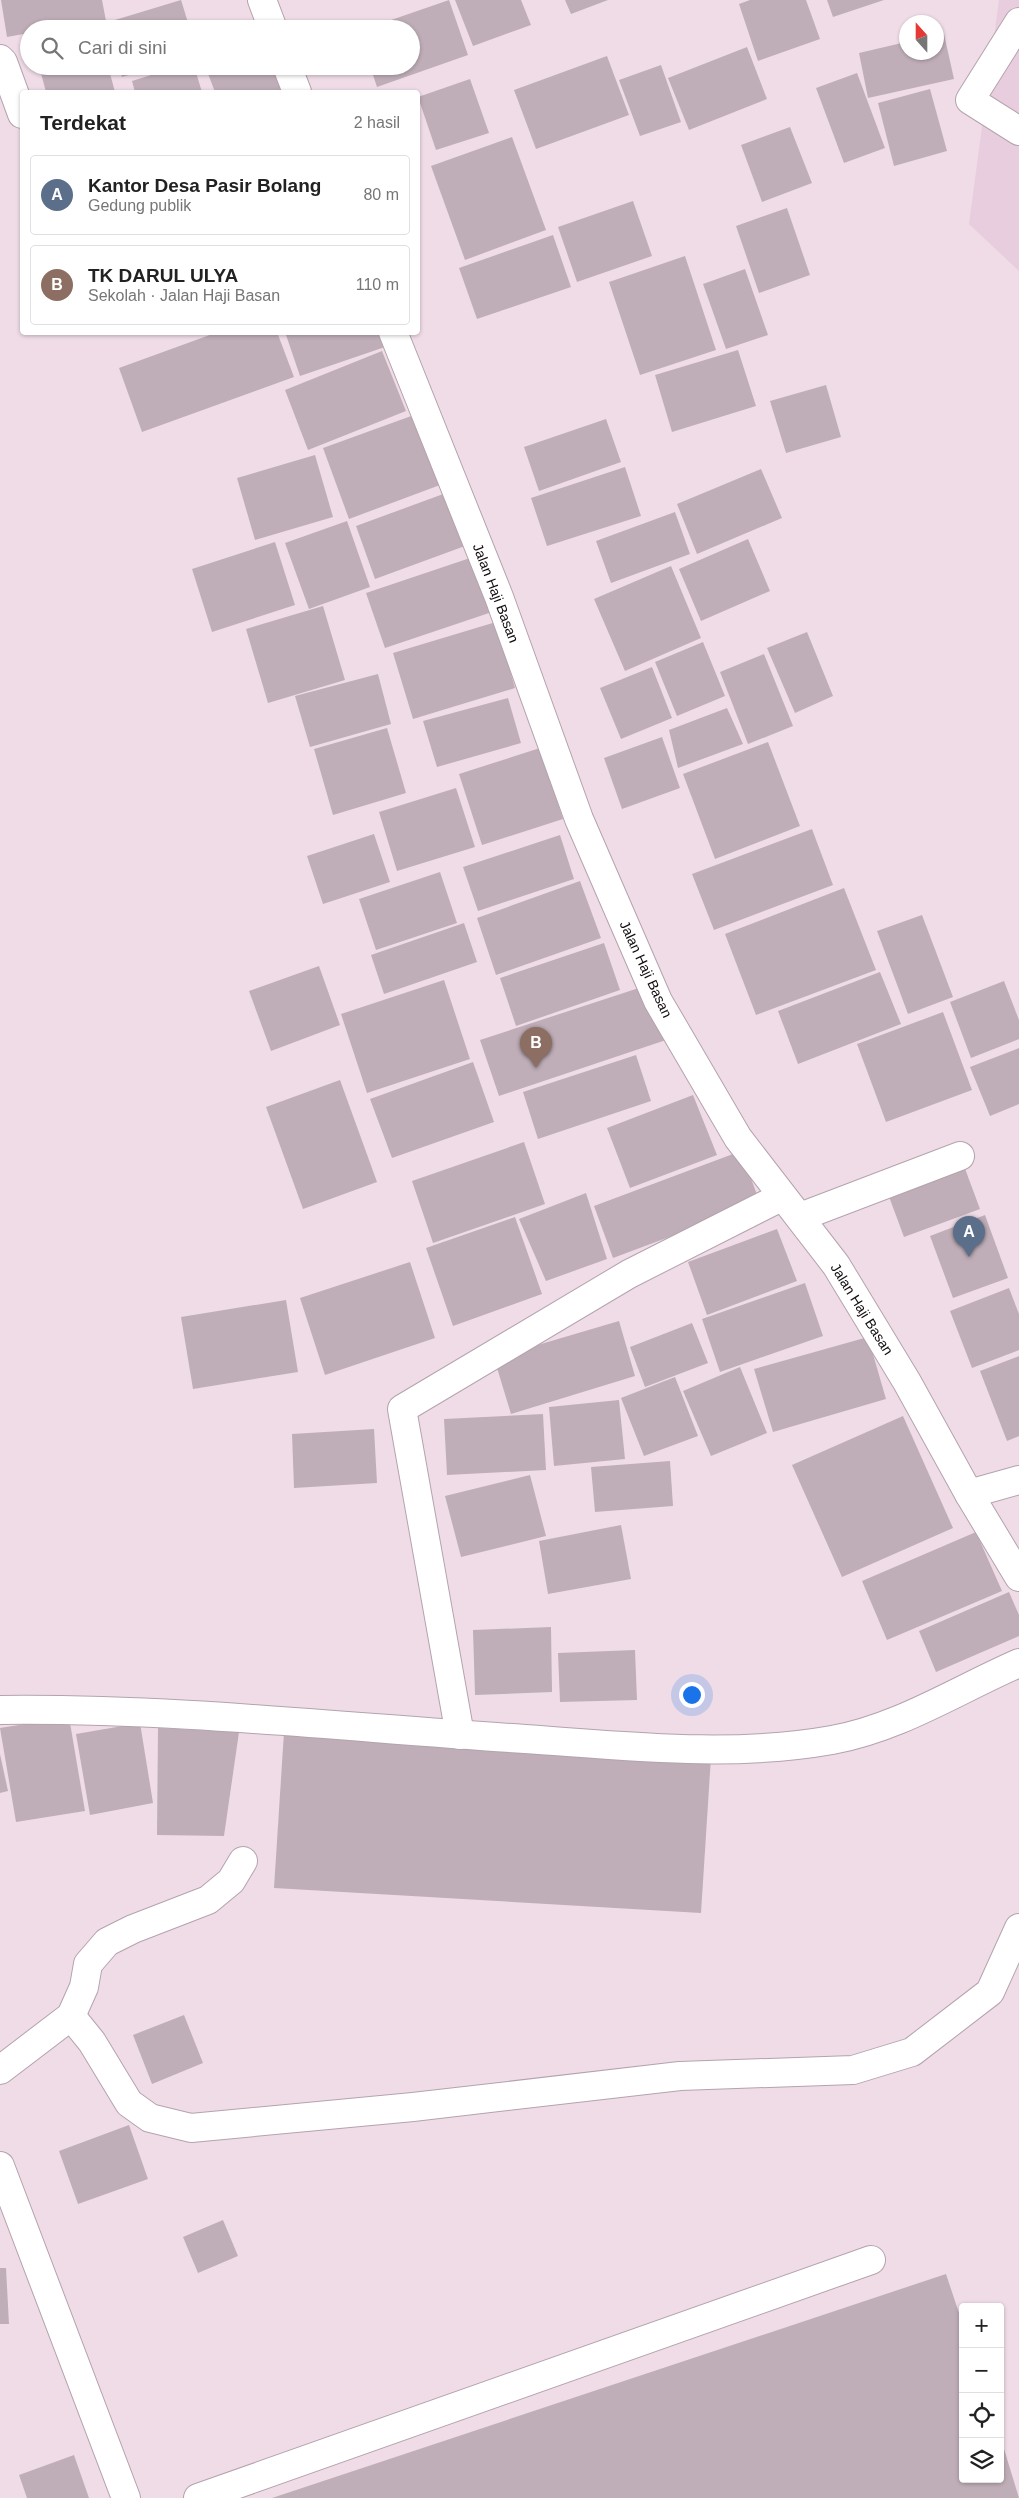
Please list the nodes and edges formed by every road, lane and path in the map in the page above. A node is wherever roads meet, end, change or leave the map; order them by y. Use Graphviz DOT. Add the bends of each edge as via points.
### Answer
graph roads {
  1 [pos="262,0"];
  2 [pos="270,20"];
  3 [pos="1019,22"];
  4 [pos="0,59"];
  5 [pos="290,75"];
  6 [pos="296,90"];
  7 [pos="20,109"];
  8 [pos="1019,132"];
  9 [pos="394,335"];
  10 [pos="960,1156"];
  11 [pos="781,1197"];
  12 [pos="800,1217"];
  13 [pos="1019,1480"];
  14 [pos="969,1494"];
  15 [pos="1019,1577"];
  16 [pos="1019,1663"];
  17 [pos="0,1710"];
  18 [pos="460,1735"];
  19 [pos="243,1861"];
  20 [pos="1019,1928"];
  21 [pos="71,2016"];
  22 [pos="0,2070"];
  23 [pos="0,2166"];
  24 [pos="871,2260"];
  25 [pos="126,2498"];
  26 [pos="198,2498"];
  1 -- 2 [label="street"];
  3 -- 8 [label="street" via="970,100"];
  4 -- 7 [label="street"];
  5 -- 6 [label="street"];
  9 -- 11 [label="street, Jalan Haji Basan" via="499,597 579,818 658,1001 738,1138"];
  10 -- 12 [label="street"];
  11 -- 12 [label="street, Jalan Haji Basan"];
  11 -- 18 [label="street" via="629,1274 402,1409"];
  12 -- 14 [label="street, Jalan Haji Basan" via="836,1265 907,1382"];
  13 -- 14 [label="street"];
  14 -- 15 [label="street, Jalan Haji Basan"];
  16 -- 18 [label="street" via="900,1721 833,1740 748,1751"];
  17 -- 18 [label="street" via="255,1719"];
  19 -- 21 [label="street" via="232,1881 208,1900 106,1942 88,1964 84,1987"];
  20 -- 21 [label="street" via="990,1992 912,2052 853,2070 680,2076 414,2107 191,2128 150,2118 129,2103 92,2042"];
  21 -- 22 [label="street"];
  23 -- 25 [label="street"];
  24 -- 26 [label="street"];
}
